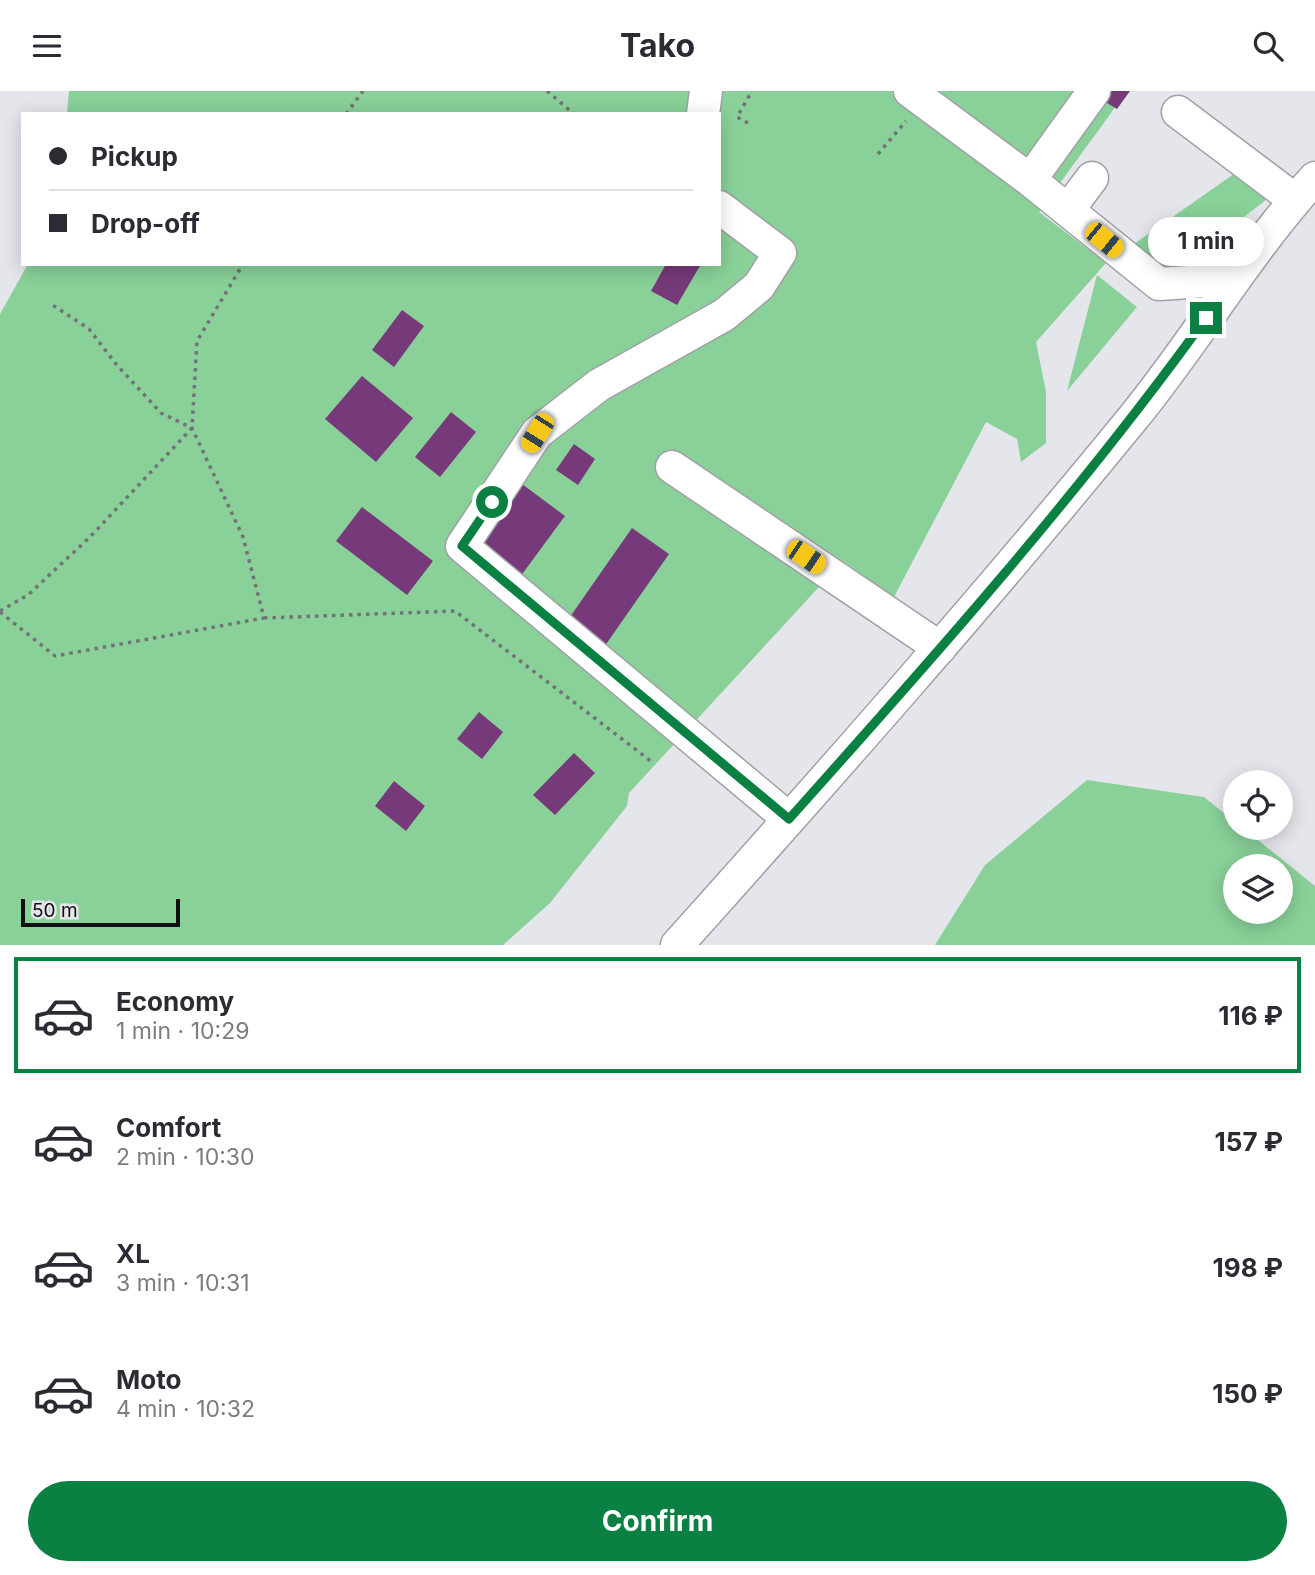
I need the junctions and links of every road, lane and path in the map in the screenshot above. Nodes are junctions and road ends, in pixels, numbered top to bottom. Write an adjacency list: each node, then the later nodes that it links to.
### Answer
1 (363, 91): 7 (path)
2 (547, 91): 8 (path)
3 (706, 91): 9 (street)
4 (752, 91): 11 (path)
5 (1094, 91): 14 (street)
6 (917, 96): 12 (path); 14 (street)
7 (347, 112)
8 (572, 112)
9 (703, 112)
10 (1178, 112): 15 (street)
11 (748, 123)
12 (878, 154)
13 (1092, 178): 17 (street)
14 (1030, 180): 17 (street)
15 (1305, 189): 19 (street)
16 (721, 209): 27 (street)
17 (1068, 211): 19 (street)
18 (242, 266): 21 (path)
19 (1235, 279): 25 (street)
20 (51, 303): 21 (path)
21 (192, 428): 23 (path); 24 (path)
22 (672, 467): 25 (street)
23 (0, 611): 24 (path)
24 (264, 618): 26 (path)
25 (940, 648): 27 (street)
26 (652, 762)
27 (789, 819): 28 (street)
28 (677, 945)

